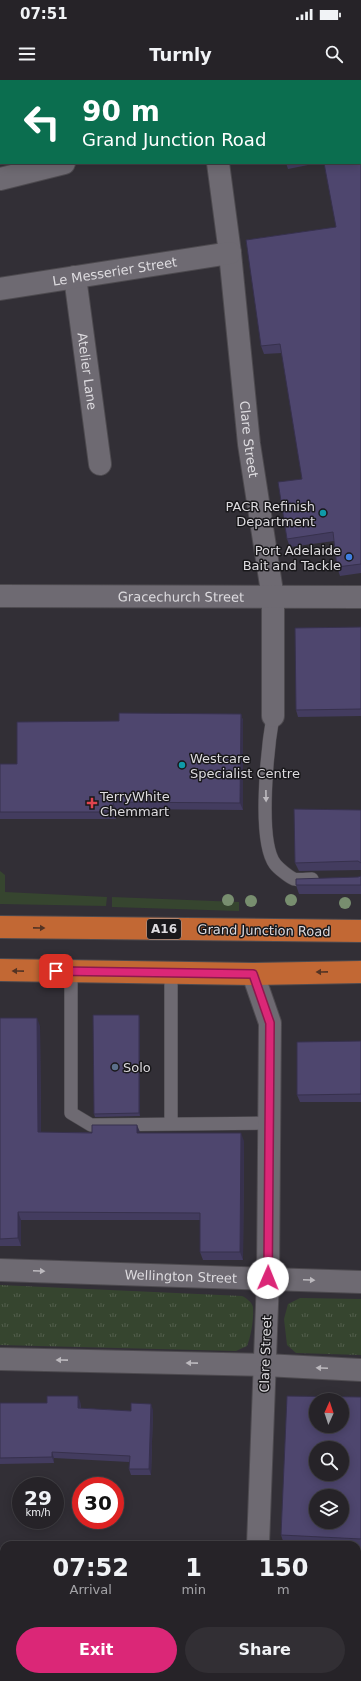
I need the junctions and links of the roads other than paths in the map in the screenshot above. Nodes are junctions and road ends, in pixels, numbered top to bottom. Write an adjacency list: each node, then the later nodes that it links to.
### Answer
1 (60, 164): 3 (street)
2 (218, 164): 4 (street, Clare Street)
3 (0, 179)
4 (230, 253): 5 (street, Le Messerier Street); 10 (street, Clare Street)
5 (75, 278): 6 (street, Le Messerier Street); 7 (street, Atelier Lane)
6 (0, 289)
7 (100, 464)
8 (0, 596): 10 (street, Gracechurch Street)
9 (361, 597): 10 (street, Gracechurch Street)
10 (273, 598): 11 (street, Clare Street)
11 (273, 716): 12 (lane, one-way to 12)
12 (324, 878)
13 (361, 926): 15 (highway)
14 (0, 927): 15 (highway, Grand Junction Road / A16, one-way to 15)
15 (328, 931): 16 (highway, Grand Junction Road / A16)
16 (361, 931)
17 (0, 970): 18 (highway, one-way to 17)
18 (71, 971): 20 (highway); 23 (lane)
19 (361, 972): 21 (highway, one-way to 21)
20 (171, 973): 21 (highway); 23 (lane)
21 (253, 974): 22 (street, Clare Street)
22 (269, 1122): 23 (lane); 25 (street, Clare Street)
23 (171, 1123)
24 (0, 1270): 25 (street, Wellington Street, one-way to 25)
25 (268, 1278): 26 (street, Wellington Street, one-way to 26); 28 (street, Clare Street)
26 (361, 1282)
27 (0, 1359): 28 (street, one-way to 27)
28 (265, 1365): 29 (street, one-way to 28); 30 (street, Clare Street)
29 (361, 1370)
30 (258, 1541)

